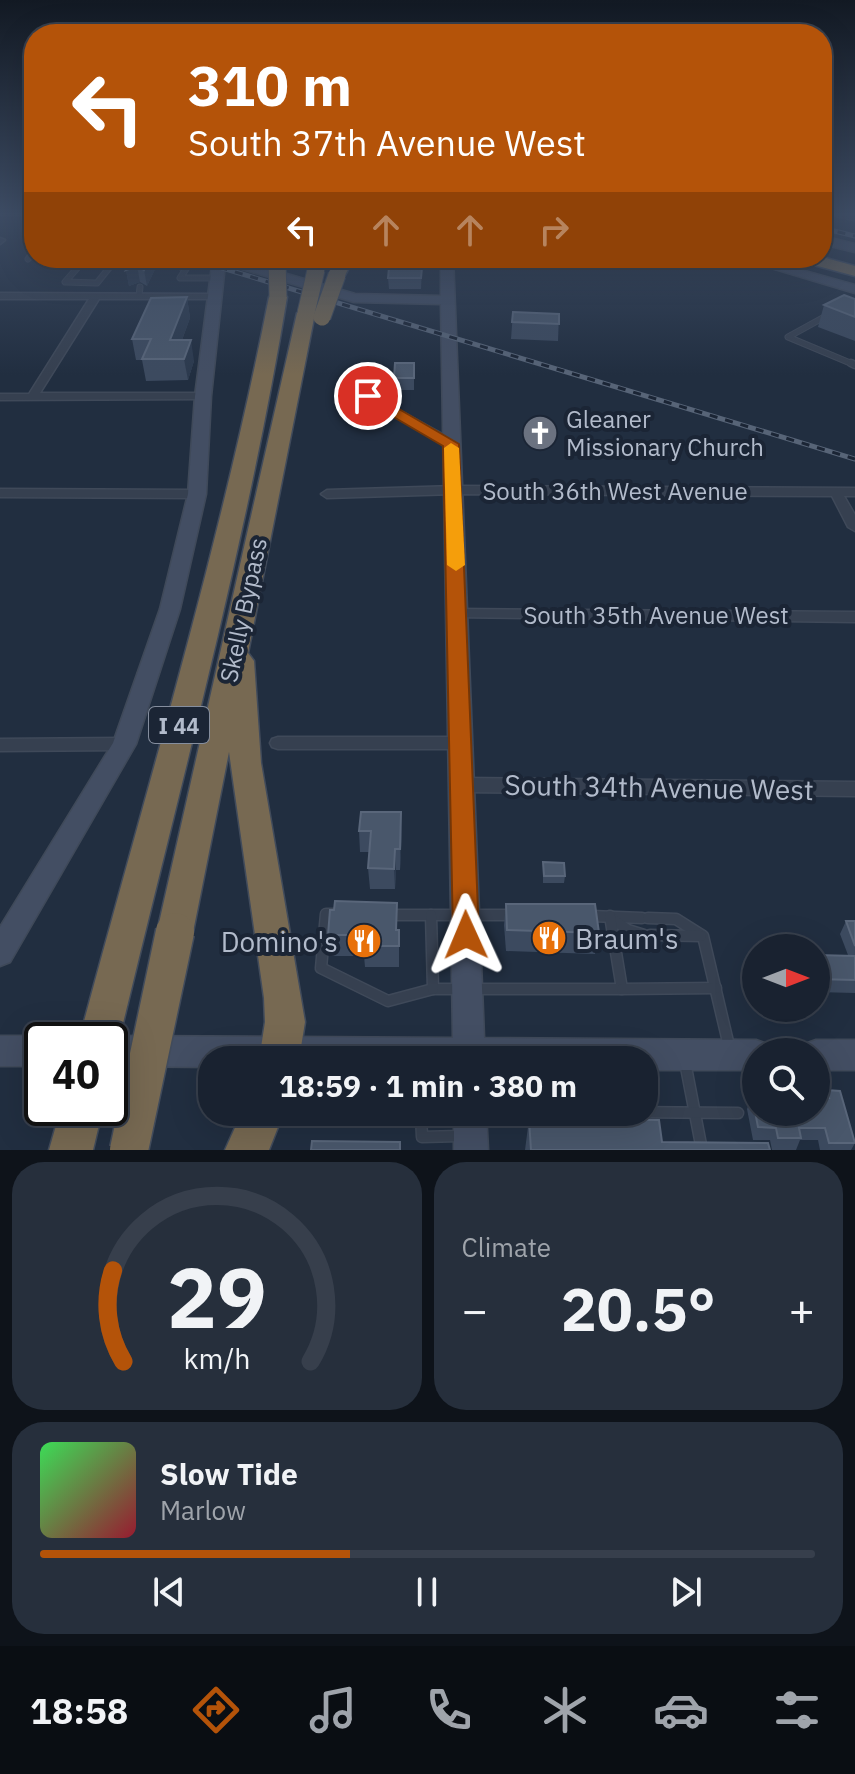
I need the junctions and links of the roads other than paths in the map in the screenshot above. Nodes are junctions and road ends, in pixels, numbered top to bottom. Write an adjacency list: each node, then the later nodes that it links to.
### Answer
1 (77, 268): 12 (lane)
2 (109, 268): 12 (lane)
3 (182, 268): 11 (lane)
4 (218, 268): 11 (street)
5 (253, 268): 17 (street)
6 (277, 268): 55 (highway, Skelly Bypass / I 44, bridge)
7 (317, 268): 19 (highway, bridge)
8 (341, 268): 19 (highway, bridge)
9 (447, 268): 17 (street)
10 (780, 268): 13 (street)
11 (218, 278): 16 (street)
12 (97, 283): 15 (lane)
13 (855, 289)
14 (0, 296): 15 (street)
15 (100, 296): 16 (street); 24 (street)
16 (215, 296): 21 (street)
17 (448, 300): 25 (street)
18 (838, 310): 20 (lane)
19 (314, 315): 35 (highway, Skelly Bypass / I 44)
20 (855, 365)
21 (203, 396): 24 (street); 30 (street)
22 (368, 396): 25 (street)
23 (0, 397): 24 (street)
24 (32, 397)
25 (451, 444): 26 (street)
26 (455, 490): 27 (street, South 36th West Avenue); 31 (street, South 36th West Avenue); 33 (street)
27 (836, 492): 28 (street, South 36th West Avenue); 32 (street)
28 (855, 492)
29 (0, 493): 30 (street)
30 (197, 494): 38 (street)
31 (327, 494)
32 (855, 527)
33 (456, 614): 34 (street, South 35th Avenue West); 37 (street)
34 (855, 617)
35 (238, 630): 56 (highway); 76 (highway, Skelly Bypass / I 44, bridge)
36 (278, 743): 37 (street)
37 (460, 743): 40 (street)
38 (124, 744): 39 (street); 50 (street)
39 (0, 745)
40 (462, 785): 41 (street, South 34th Avenue West); 45 (street)
41 (855, 789)
42 (356, 915): 52 (lane)
43 (386, 915): 44 (lane)
44 (431, 915): 45 (lane); 52 (lane)
45 (466, 915): 46 (lane); 53 (street)
46 (530, 916)
47 (578, 916): 48 (lane)
48 (610, 916): 49 (lane); 49 (lane); 54 (lane)
49 (703, 936): 51 (lane)
50 (4, 938)
51 (716, 988): 54 (lane); 58 (lane)
52 (433, 989): 53 (lane)
53 (467, 989): 54 (lane); 57 (street)
54 (622, 989)
55 (104, 1022)
56 (281, 1046)
57 (469, 1046)
58 (742, 1050)
59 (0, 1051): 60 (street)
60 (24, 1051)
61 (128, 1052): 62 (street)
62 (198, 1054)
63 (684, 1055): 64 (street); 67 (street); 69 (lane)
64 (742, 1055)
65 (830, 1055): 66 (street)
66 (855, 1055)
67 (658, 1056)
68 (658, 1112): 69 (lane)
69 (695, 1112): 70 (lane); 78 (lane)
70 (738, 1113)
71 (77, 1126): 75 (highway)
72 (257, 1126): 77 (highway)
73 (421, 1126): 74 (lane)
74 (470, 1132)
75 (71, 1150)
76 (129, 1150)
77 (247, 1150)
78 (702, 1150)

